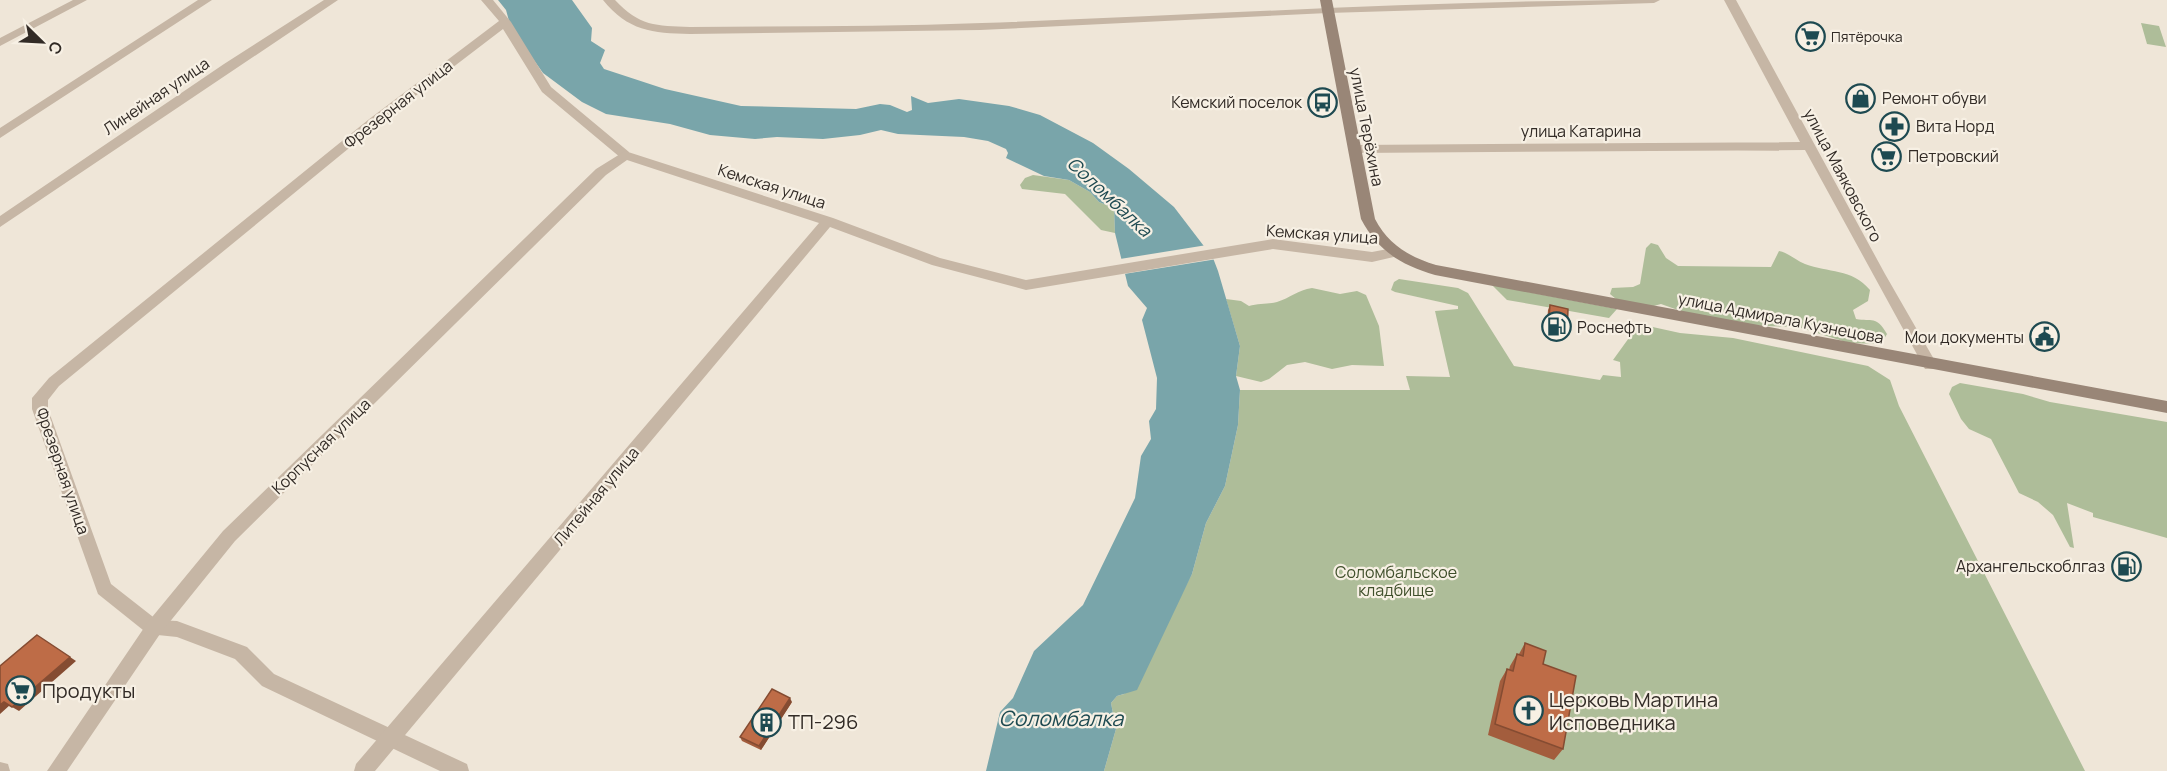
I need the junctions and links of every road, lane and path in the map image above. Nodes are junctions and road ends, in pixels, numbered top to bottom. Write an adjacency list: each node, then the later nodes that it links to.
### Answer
1 (81, 0): 10 (street)
2 (206, 0): 11 (street)
3 (332, 0): 16 (street, Линейная улица)
4 (487, 0): 9 (street, Кемская улица)
5 (609, 0): 8 (street)
6 (1654, 0): 8 (street)
7 (1730, 0): 12 (street, улица Маяковского)
8 (1327, 5): 13 (main road, улица Терёхина)
9 (505, 22): 14 (street, Кемская улица); 20 (street, Фрезерная улица)
10 (0, 42)
11 (0, 134)
12 (1808, 146): 13 (street, улица Катарина); 18 (street, улица Маяковского)
13 (1354, 149): 17 (main road, улица Терёхина)
14 (624, 155): 15 (street, Кемская улица); 20 (street, Корпусная улица)
15 (828, 221): 17 (street, Кемская улица); 21 (street, Литейная улица)
16 (0, 222)
17 (1393, 253): 18 (main road, улица Адмирала Кузнецова)
18 (1930, 365): 19 (main road, улица Адмирала Кузнецова)
19 (2167, 407)
20 (154, 628): 21 (street); 22 (street, Корпусная улица)
21 (390, 738): 23 (street, Литейная улица); 24 (street)
22 (56, 771)
23 (363, 771)
24 (460, 771)

